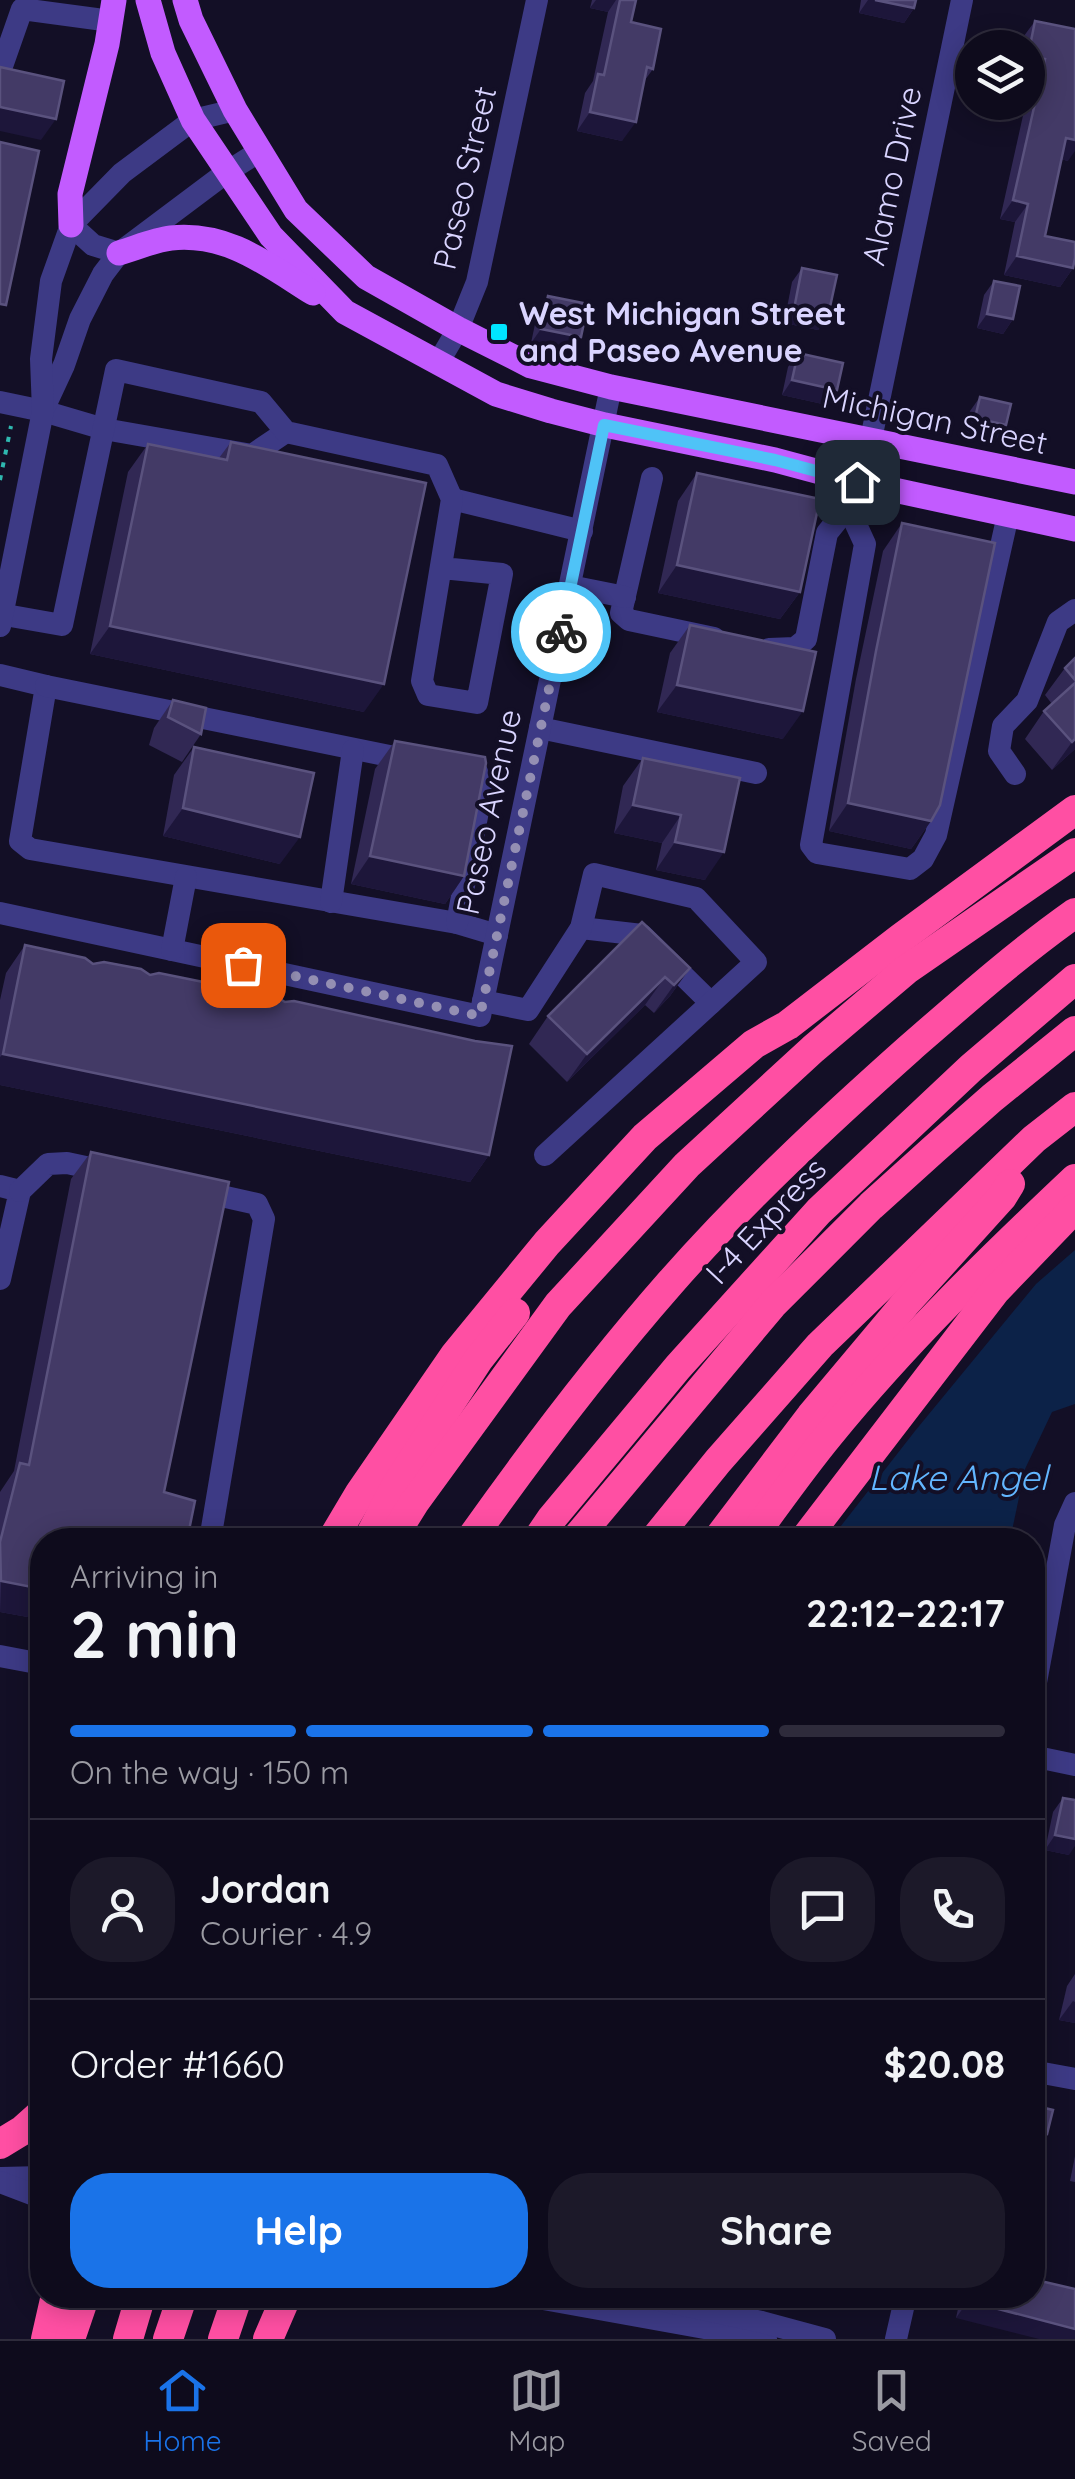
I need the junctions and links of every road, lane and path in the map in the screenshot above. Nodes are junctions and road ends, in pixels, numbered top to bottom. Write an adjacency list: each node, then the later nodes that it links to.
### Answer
1 (148, 0): 9 (main road)
2 (185, 0): 8 (main road, Michigan Street)
3 (538, 0): 15 (street, Paseo Street)
4 (962, 0): 24 (street, Alamo Drive)
5 (58, 7): 6 (street); 7 (street)
6 (113, 11): 12 (main road)
7 (0, 66)
8 (235, 110): 9 (street); 10 (main road, Michigan Street)
9 (194, 120): 11 (main road); 12 (street)
10 (260, 151): 11 (street); 15 (main road, Michigan Street)
11 (227, 172): 13 (street); 14 (main road)
12 (71, 225): 13 (street); 19 (street)
13 (119, 254): 14 (main road); 19 (street)
14 (345, 312): 16 (main road)
15 (458, 328): 16 (street, Paseo Street); 17 (main road, Michigan Street)
16 (438, 363): 20 (main road)
17 (611, 387): 20 (street, Paseo Avenue); 24 (main road, Michigan Street)
18 (0, 402): 19 (street)
19 (43, 411): 22 (street); 38 (street)
20 (604, 425): 27 (main road); 33 (street, Paseo Avenue)
21 (11, 428): 26 (path)
22 (104, 429): 23 (street); 23 (street); 38 (street)
23 (286, 432): 29 (street)
24 (871, 439): 27 (street, Alamo Drive); 28 (main road, Michigan Street)
25 (652, 478): 36 (street)
26 (0, 480)
27 (857, 482): 30 (street, Alamo Drive); 31 (main road)
28 (1075, 482)
29 (452, 499): 33 (street); 34 (street)
30 (848, 507): 31 (street); 36 (street, Alamo Drive)
31 (1008, 515): 32 (main road)
32 (1075, 529)
33 (582, 531): 35 (street, Paseo Avenue)
34 (442, 568): 34 (street)
35 (570, 586): 36 (street); 41 (street, Paseo Avenue)
36 (625, 597)
37 (1075, 610): 44 (street)
38 (1, 618)
39 (0, 675): 40 (street)
40 (46, 686): 42 (street); 47 (street)
41 (540, 728): 43 (street); 53 (street, Paseo Avenue)
42 (353, 750): 48 (street); 51 (street)
43 (756, 773)
44 (1015, 774)
45 (1075, 810): 62 (highway)
46 (1075, 854): 78 (highway)
47 (186, 877): 48 (street); 54 (street)
48 (331, 902): 51 (street)
49 (0, 913): 54 (street)
50 (1075, 913): 79 (highway)
51 (457, 923): 53 (street)
52 (581, 928): 59 (street); 59 (street); 60 (street)
53 (497, 935): 60 (street, Paseo Avenue)
54 (172, 950): 55 (street)
55 (276, 972): 57 (street); 58 (street)
56 (1075, 979): 80 (highway, I-4 Express)
57 (339, 986): 60 (street); 61 (street)
58 (271, 1001)
59 (711, 1003): 67 (street)
60 (476, 1010): 64 (street, Paseo Avenue)
61 (334, 1012)
62 (788, 1025): 76 (highway); 77 (highway)
63 (1075, 1031): 81 (highway, I-4 Express)
64 (461, 1040)
65 (1075, 1106): 66 (highway)
66 (1034, 1139): 82 (highway); 83 (highway)
67 (544, 1155)
68 (124, 1175): 71 (street)
69 (1075, 1179): 84 (highway)
70 (181, 1187): 75 (street)
71 (10, 1189): 73 (street)
72 (1075, 1208): 85 (highway)
73 (0, 1279)
74 (1075, 1503): 86 (street)
75 (212, 1528)
76 (339, 1528)
77 (374, 1528)
78 (398, 1528)
79 (478, 1528)
80 (545, 1528)
81 (585, 1528)
82 (664, 1528)
83 (725, 1528)
84 (759, 1528)
85 (813, 1528)
86 (1045, 1633)
87 (0, 1656): 88 (street)
88 (30, 1662)
89 (1045, 1759): 90 (street)
90 (1075, 1765)
91 (1045, 2073): 92 (street)
92 (1075, 2079)
93 (30, 2124): 94 (highway)
94 (0, 2144)
95 (30, 2178): 96 (street)
96 (0, 2180): 97 (street)
97 (30, 2193)
98 (53, 2308): 107 (highway)
99 (81, 2308): 108 (highway)
100 (137, 2308): 109 (highway)
101 (179, 2308): 110 (highway)
102 (234, 2308): 111 (highway)
103 (281, 2308): 112 (highway)
104 (593, 2308): 113 (street)
105 (697, 2308): 114 (street)
106 (903, 2308): 115 (street)
107 (46, 2339)
108 (70, 2339)
109 (128, 2339)
110 (168, 2339)
111 (223, 2339)
112 (268, 2339)
113 (766, 2339)
114 (824, 2339)
115 (896, 2339)

